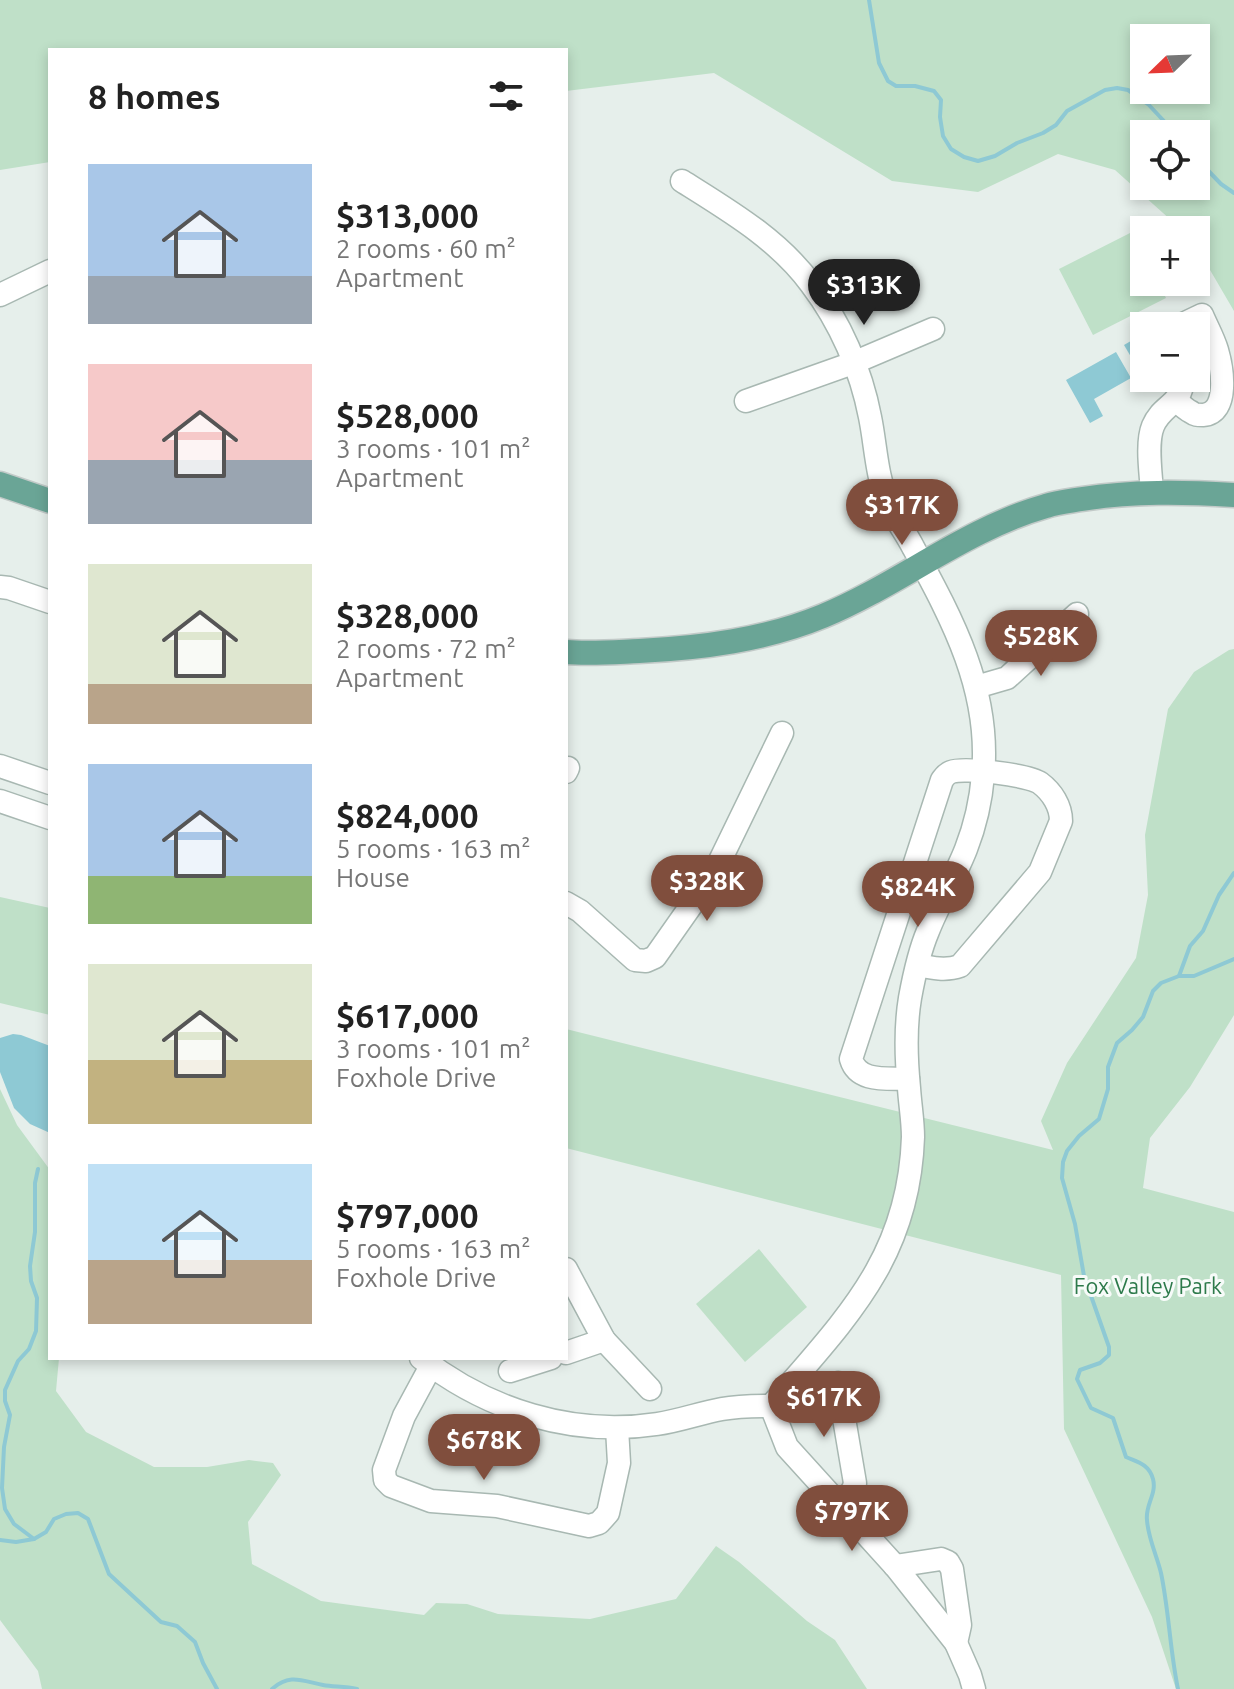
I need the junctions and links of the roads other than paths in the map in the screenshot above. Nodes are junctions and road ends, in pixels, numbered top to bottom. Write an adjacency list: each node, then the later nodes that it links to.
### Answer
1 (682, 181): 6 (street)
2 (48, 272): 3 (street)
3 (0, 295)
4 (933, 329): 6 (street)
5 (1210, 332): 8 (street)
6 (853, 363): 9 (street); 14 (street)
7 (1181, 392): 8 (street)
8 (1176, 400): 11 (street)
9 (746, 401)
10 (0, 484): 13 (main road)
11 (1152, 492): 12 (main road); 14 (main road)
12 (1234, 495)
13 (48, 500)
14 (922, 563): 18 (main road); 19 (street)
15 (0, 587): 16 (street)
16 (48, 601)
17 (1077, 614): 19 (street)
18 (568, 652)
19 (976, 687): 22 (street)
20 (782, 733): 26 (street)
21 (0, 766): 23 (street)
22 (983, 771): 27 (street); 27 (street); 28 (street)
23 (48, 782)
24 (0, 801): 25 (street)
25 (48, 817)
26 (568, 904)
27 (918, 965): 28 (street)
28 (908, 1079): 37 (street)
29 (568, 1273): 30 (street)
30 (604, 1340): 31 (street); 36 (street)
31 (568, 1352)
32 (545, 1360): 34 (street)
33 (426, 1362): 38 (street); 38 (street)
34 (510, 1371)
35 (838, 1383): 39 (street)
36 (650, 1389)
37 (771, 1406): 38 (street); 39 (street)
38 (617, 1428)
39 (840, 1504): 40 (street)
40 (895, 1566): 41 (street); 41 (street)
41 (956, 1643): 42 (street)
42 (974, 1689)

